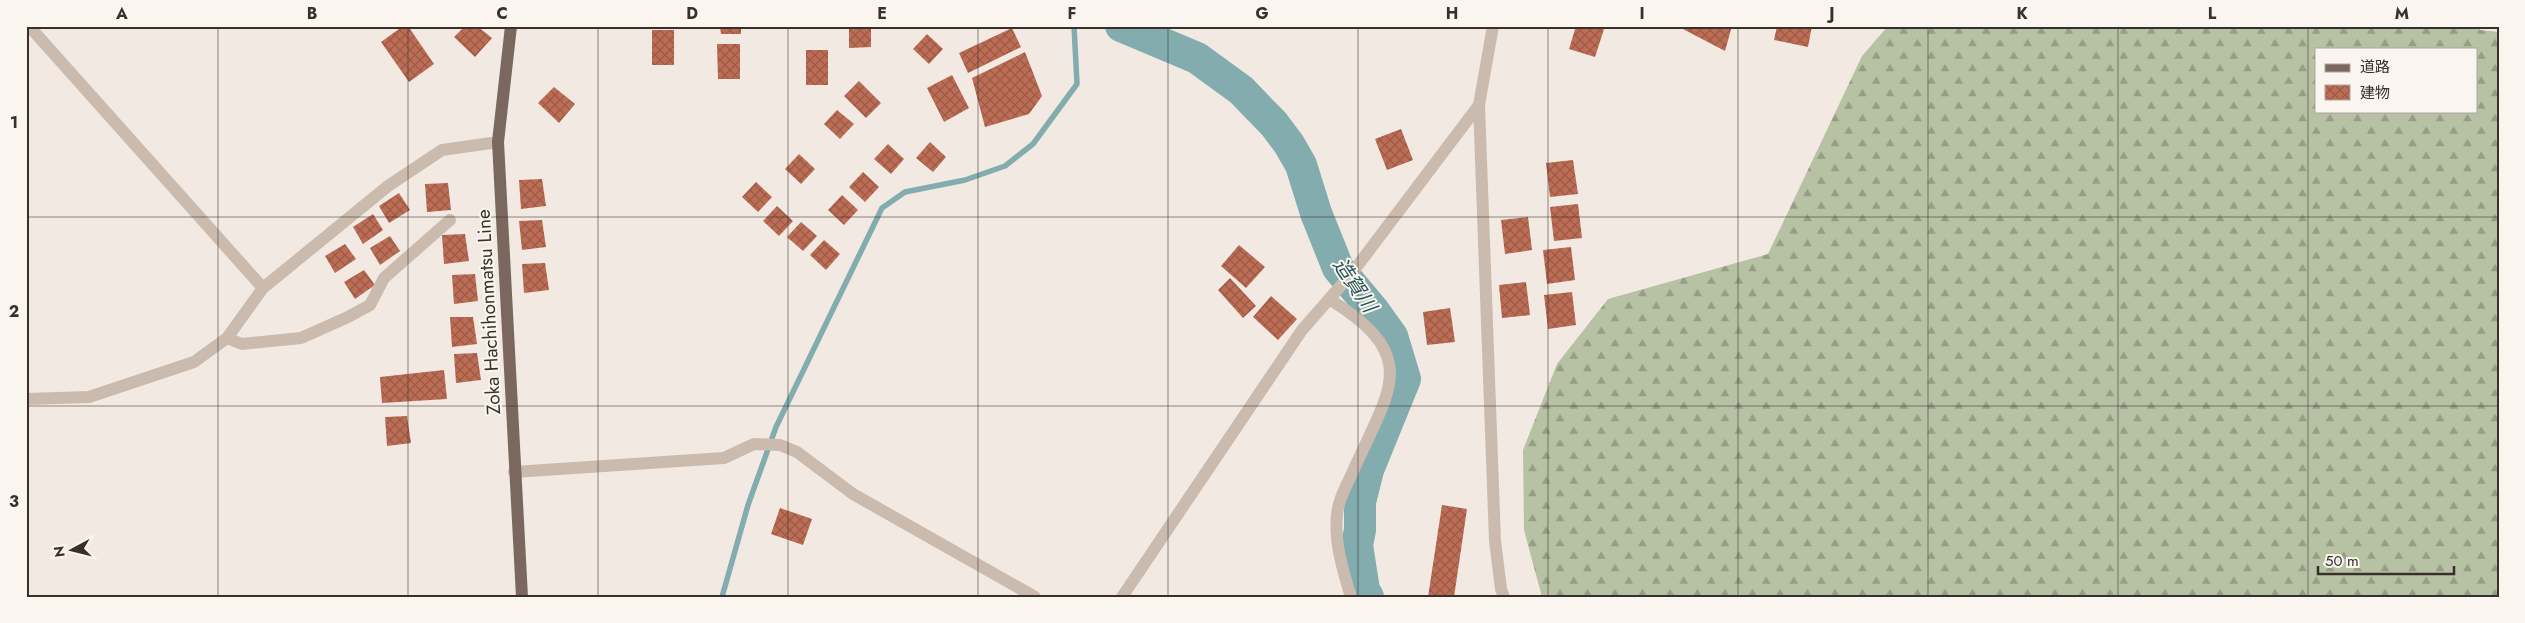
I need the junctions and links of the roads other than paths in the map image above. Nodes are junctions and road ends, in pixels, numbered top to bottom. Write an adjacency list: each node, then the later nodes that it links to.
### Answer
1 (29, 26): 7 (street)
2 (511, 26): 5 (main road, Zoka Hachihonmatsu Line)
3 (1493, 26): 4 (street)
4 (1479, 105): 8 (street); 16 (street)
5 (498, 142): 7 (street); 11 (main road, Zoka Hachihonmatsu Line)
6 (450, 220): 9 (street)
7 (263, 288): 9 (street)
8 (1329, 299): 14 (street); 15 (street)
9 (227, 338): 10 (street)
10 (26, 399)
11 (514, 472): 12 (main road, Zoka Hachihonmatsu Line); 13 (street)
12 (522, 597)
13 (1035, 597)
14 (1122, 597)
15 (1351, 597)
16 (1504, 597)

